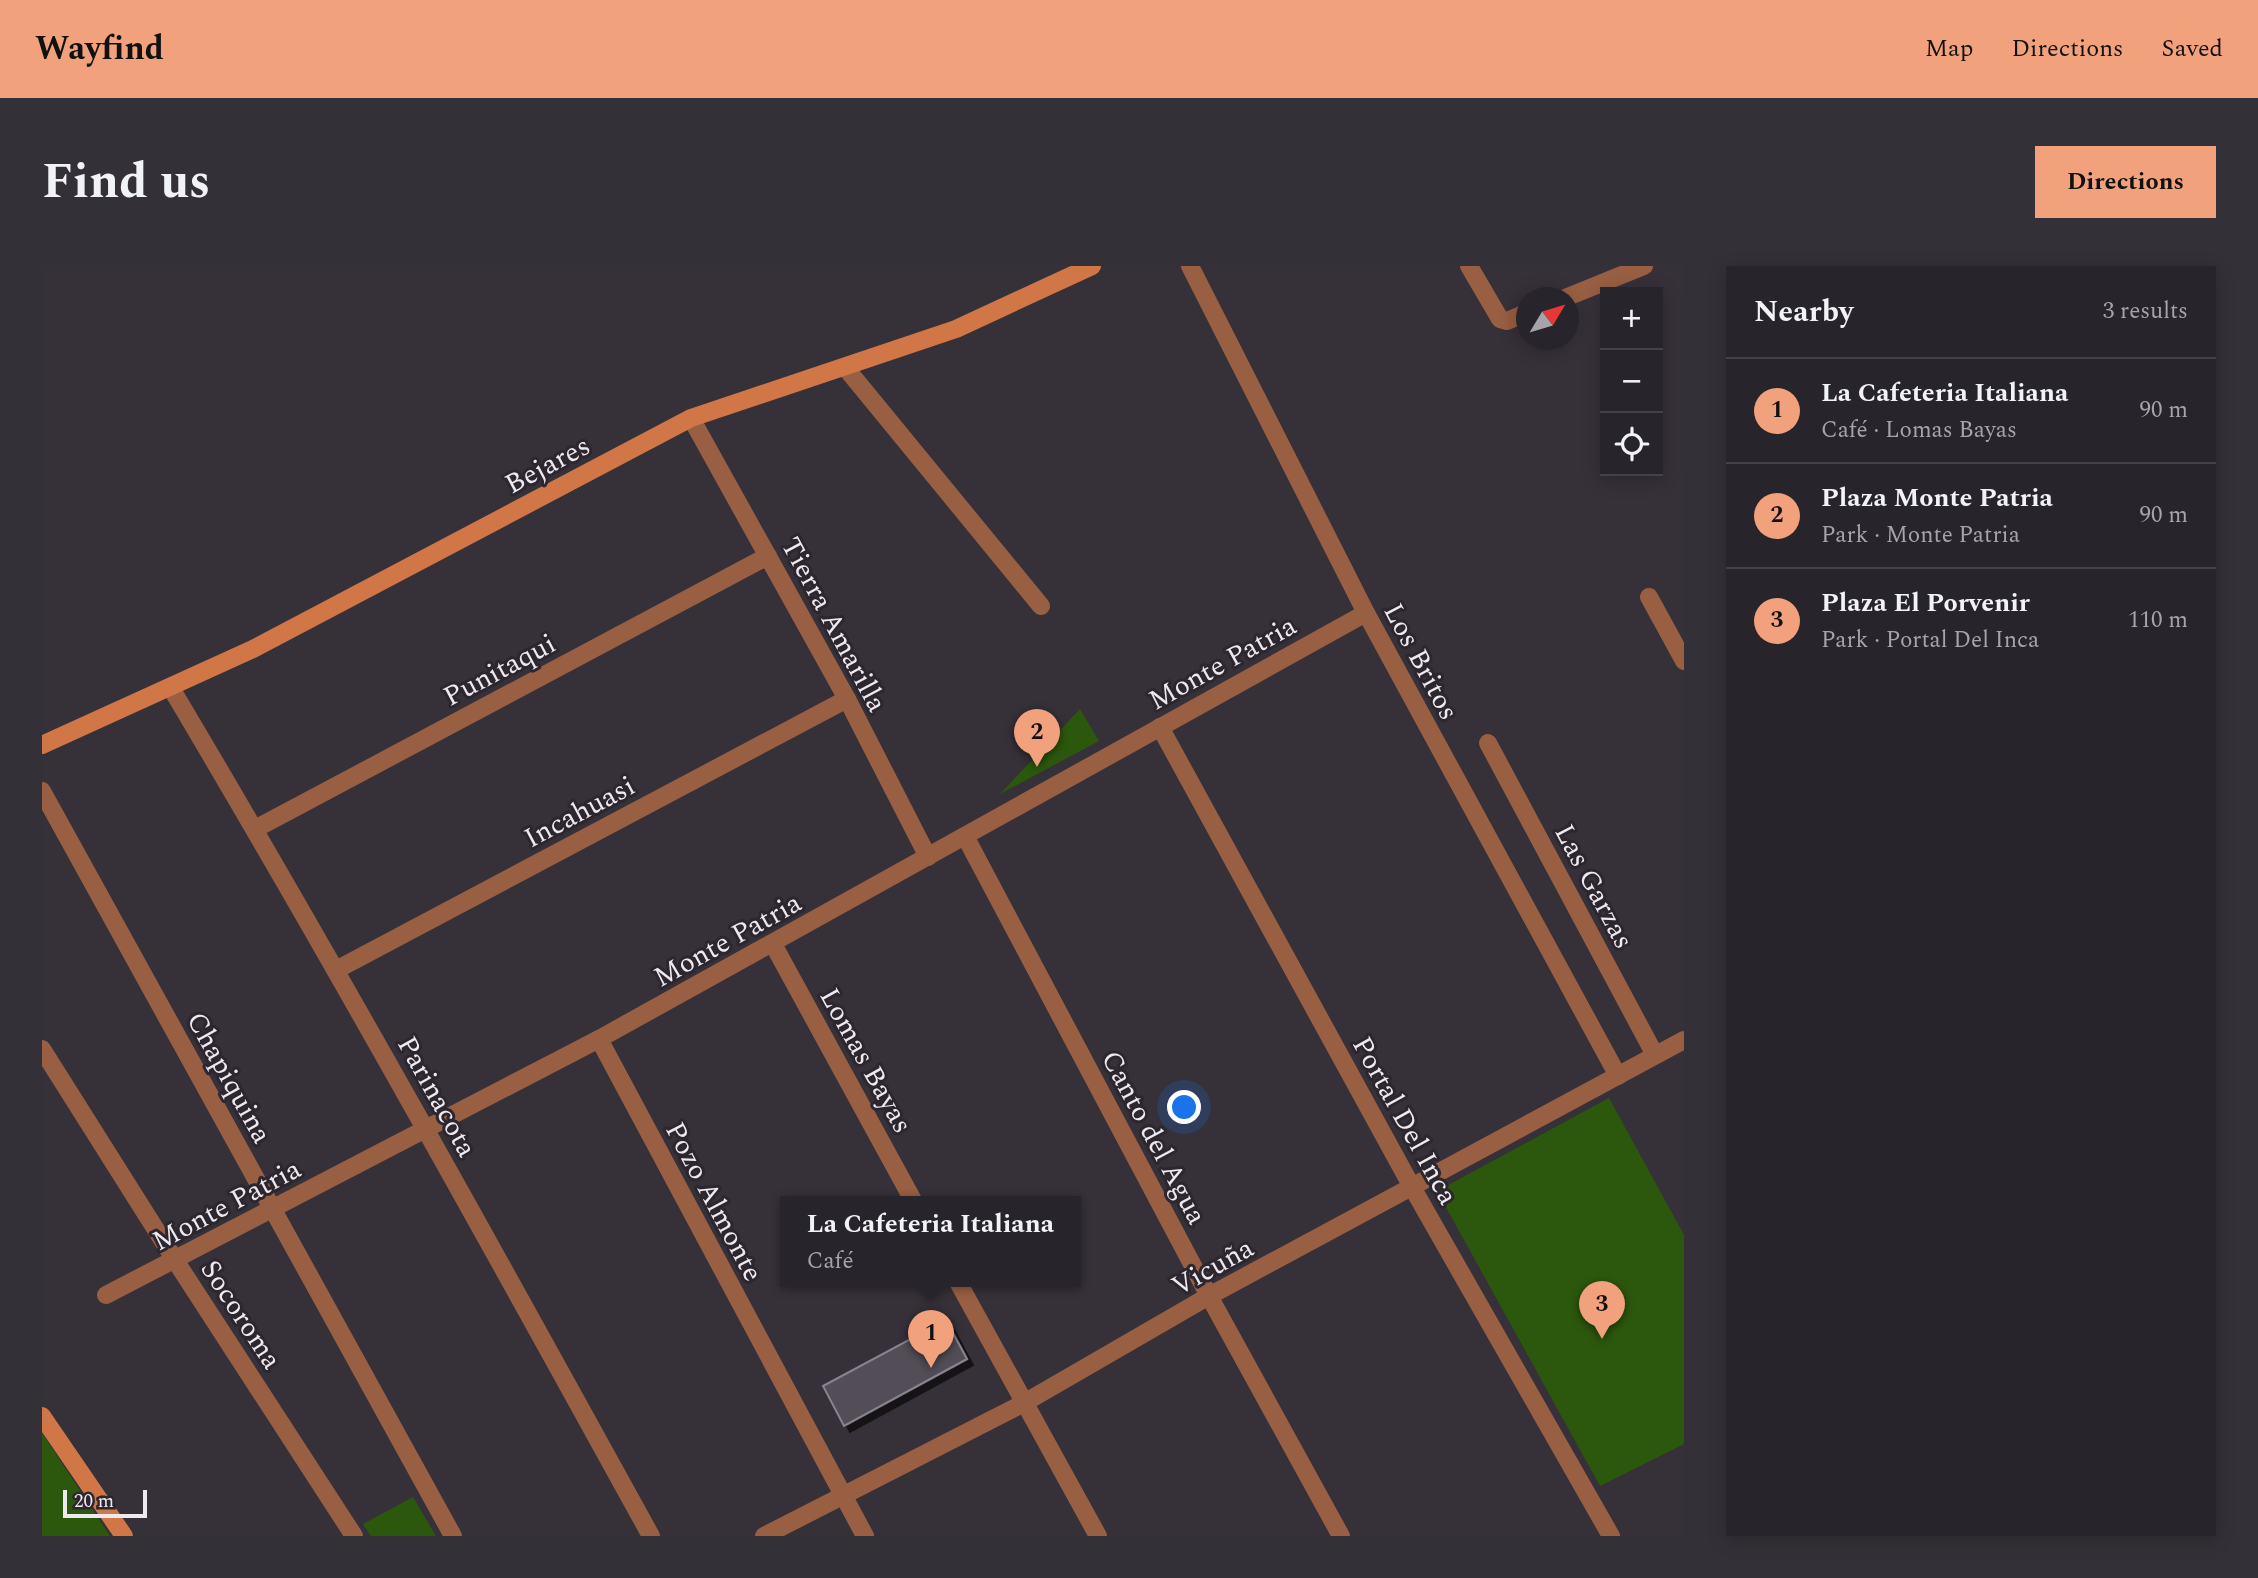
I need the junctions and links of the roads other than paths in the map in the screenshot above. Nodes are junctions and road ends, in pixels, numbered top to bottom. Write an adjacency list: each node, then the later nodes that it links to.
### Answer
1 (1092, 266): 7 (street, Bejares)
2 (1190, 266): 12 (street, Los Britos)
3 (1469, 266): 6 (street)
4 (1644, 266): 5 (street)
5 (1579, 292)
6 (1516, 317)
7 (845, 366): 8 (street, Bejares); 11 (street)
8 (691, 418): 9 (street, Tierra Amarilla); 14 (street, Bejares)
9 (768, 556): 15 (street, Tierra Amarilla); 20 (street, Punitaqui)
10 (1649, 597): 13 (street)
11 (1041, 606)
12 (1366, 613): 16 (street, Monte Patria); 29 (street, Los Britos)
13 (1684, 661)
14 (171, 688): 18 (street, Bejares); 20 (street, Parinacota)
15 (847, 699): 22 (street, Tierra Amarilla); 24 (street, Incahuasi)
16 (1160, 727): 21 (street, Monte Patria); 31 (street, Portal Del Inca)
17 (1488, 743): 28 (street, Las Garzas)
18 (42, 745)
19 (42, 791): 33 (street, Chapiquina)
20 (255, 829): 24 (street, Parinacota)
21 (965, 836): 22 (street, Monte Patria); 37 (street, Canto del Agua)
22 (928, 857): 23 (street, Monte Patria)
23 (773, 944): 25 (street, Monte Patria); 32 (street, Lomas Bayas)
24 (336, 970): 30 (street, Parinacota)
25 (599, 1039): 30 (street, Monte Patria); 40 (street, Pozo Almonte)
26 (1684, 1040): 28 (street, Vicuña)
27 (42, 1049): 34 (street, Socoroma)
28 (1655, 1055): 29 (street, Vicuña)
29 (1618, 1076): 31 (street, Vicuña)
30 (426, 1128): 33 (street, Monte Patria); 44 (street, Parinacota)
31 (1412, 1187): 37 (street, Vicuña); 49 (street, Portal Del Inca)
32 (911, 1196)
33 (273, 1209): 34 (street, Monte Patria); 43 (street, Chapiquina)
34 (176, 1260): 36 (street, Monte Patria); 42 (street, Socoroma)
35 (961, 1287): 38 (street)
36 (106, 1295)
37 (1209, 1296): 38 (street, Vicuña); 48 (street, Canto del Agua)
38 (1024, 1403): 40 (street, Vicuña); 47 (street)
39 (42, 1416): 41 (street)
40 (842, 1495): 45 (street, Vicuña); 46 (street, Pozo Almonte)
41 (124, 1536)
42 (354, 1536)
43 (453, 1536)
44 (651, 1536)
45 (764, 1536)
46 (865, 1536)
47 (1098, 1536)
48 (1341, 1536)
49 (1611, 1536)

